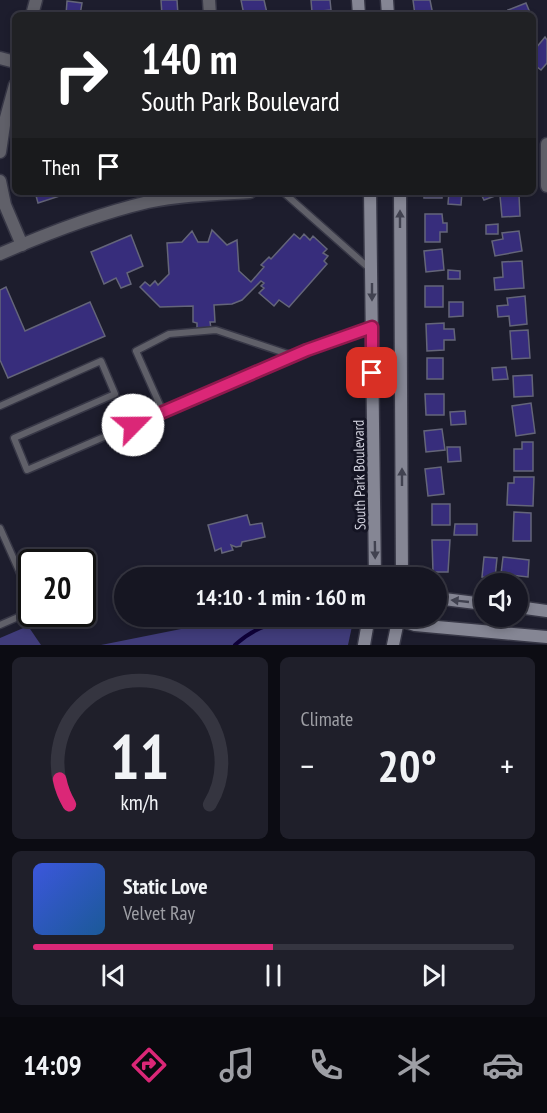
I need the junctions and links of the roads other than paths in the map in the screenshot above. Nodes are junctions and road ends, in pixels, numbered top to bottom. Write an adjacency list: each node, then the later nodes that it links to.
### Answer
1 (12, 96): 3 (street)
2 (547, 144): 5 (street)
3 (0, 152)
4 (0, 181): 10 (street)
5 (547, 186)
6 (207, 195): 10 (street)
7 (286, 195): 12 (lane)
8 (370, 195): 12 (street, South Park Boulevard)
9 (400, 195): 19 (street, one-way to 9)
10 (22, 245): 11 (street)
11 (0, 254)
12 (372, 271): 13 (street, South Park Boulevard, one-way to 13)
13 (372, 327): 14 (lane); 18 (street, South Park Boulevard, one-way to 18)
14 (294, 356): 16 (lane); 16 (lane)
15 (0, 406): 16 (lane)
16 (163, 412)
17 (0, 528): 20 (lane)
18 (375, 567)
19 (402, 567)
20 (18, 568)
21 (447, 599): 22 (street, one-way to 21)
22 (474, 603)
23 (528, 608): 24 (street)
24 (547, 611)
25 (18, 617): 26 (lane)
26 (0, 625)
27 (367, 627): 31 (street)
28 (394, 627): 32 (street)
29 (437, 627): 30 (street)
30 (547, 637)
31 (364, 645)
32 (393, 645)

